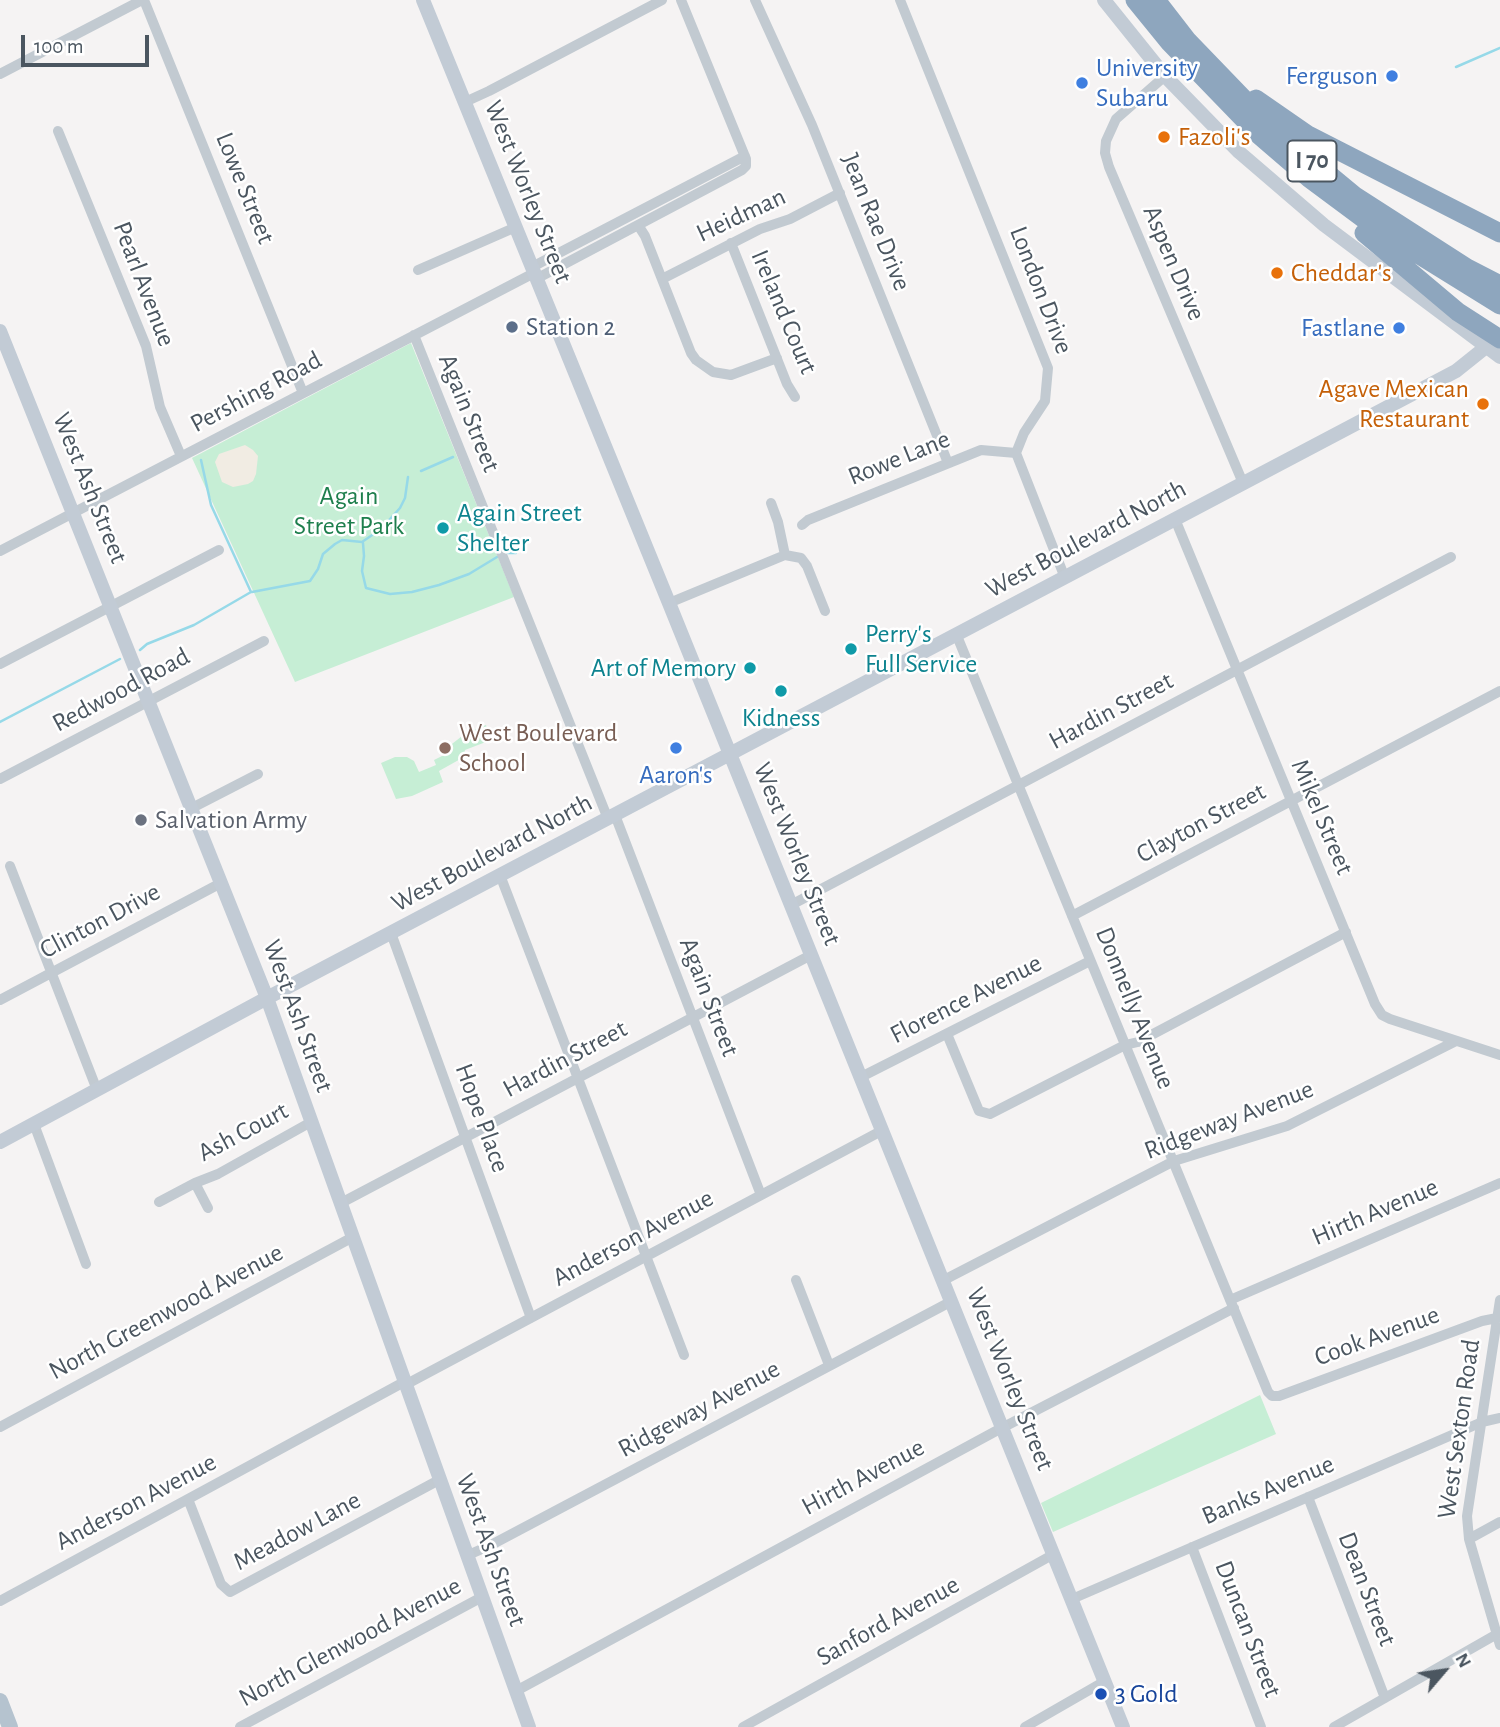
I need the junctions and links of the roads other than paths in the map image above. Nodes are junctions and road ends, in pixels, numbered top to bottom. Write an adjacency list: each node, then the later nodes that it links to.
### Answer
1 (143, 0): 10 (street); 32 (street, Lowe Street)
2 (423, 0): 13 (street, West Worley Street)
3 (662, 0): 13 (street)
4 (681, 0): 15 (street)
5 (755, 0): 17 (street, Jean Rae Drive)
6 (901, 0): 34 (street, London Drive)
7 (1104, 0): 11 (street)
8 (1135, 0): 16 (highway, I 70)
9 (1156, 0): 12 (highway, I 70)
10 (0, 74)
11 (1165, 76): 29 (street); 37 (street, Aspen Drive)
12 (1222, 76): 20 (highway); 25 (highway, I 70)
13 (465, 102): 19 (street, West Worley Street)
14 (58, 131): 35 (street, Pearl Avenue)
15 (746, 161): 18 (street, Pershing Road); 23 (street)
16 (1309, 178): 26 (highway, I 70); 29 (highway)
17 (840, 193): 21 (street, Heidman); 36 (street, Jean Rae Drive)
18 (638, 225): 23 (street, Pershing Road); 24 (street)
19 (516, 227): 22 (street); 23 (street, West Worley Street)
20 (1500, 233)
21 (731, 243): 24 (street, Heidman); 31 (street, Ireland Court)
22 (418, 270)
23 (534, 273): 28 (street, Pershing Road); 47 (street, West Worley Street)
24 (662, 279): 31 (street)
25 (1500, 285)
26 (1500, 304)
27 (0, 331): 39 (street, West Ash Street)
28 (414, 335): 32 (street, Pershing Road); 62 (street, Again Street)
29 (1493, 343): 30 (street); 37 (street, West Boulevard North)
30 (1500, 357)
31 (777, 358): 33 (street, Ireland Court)
32 (303, 393): 35 (street, Pershing Road)
33 (796, 397)
34 (1016, 453): 36 (street, Rowe Lane); 46 (street)
35 (181, 456): 39 (street, Pershing Road)
36 (948, 463): 41 (street, Rowe Lane)
37 (1243, 483): 40 (street, West Boulevard North)
38 (771, 503): 44 (street)
39 (72, 512): 43 (street, Pershing Road); 48 (street, West Ash Street)
40 (1175, 519): 46 (street, West Boulevard North); 53 (street, Mikel Street)
41 (802, 525)
42 (219, 550): 48 (street)
43 (0, 551)
44 (785, 555): 47 (street); 49 (street)
45 (1451, 557): 53 (street, Hardin Street)
46 (1065, 578): 50 (street, West Boulevard North)
47 (669, 603): 56 (street, West Worley Street)
48 (111, 605): 52 (street); 55 (street, West Ash Street)
49 (825, 611)
50 (957, 636): 56 (street, West Boulevard North); 59 (street, Donnelly Avenue)
51 (264, 641): 55 (street, Redwood Road)
52 (0, 664)
53 (1237, 670): 59 (street, Hardin Street); 60 (street, Mikel Street)
54 (1500, 691): 60 (street, Clayton Street)
55 (148, 702): 58 (street, Redwood Road); 61 (street, West Ash Street)
56 (730, 755): 62 (street, West Boulevard North); 66 (street, West Worley Street)
57 (258, 774): 61 (street)
58 (0, 779)
59 (1019, 785): 66 (street, Hardin Street); 67 (street, Donnelly Avenue)
60 (1291, 802): 67 (street, Clayton Street); 68 (street, Mikel Street)
61 (190, 809): 65 (street, West Ash Street)
62 (612, 817): 64 (street, West Boulevard North); 75 (street, Again Street)
63 (10, 866): 72 (street)
64 (500, 875): 69 (street, West Boulevard North); 81 (street)
65 (221, 883): 72 (street, Clinton Drive); 73 (street, West Ash Street)
66 (791, 905): 70 (street, West Worley Street)
67 (1072, 916): 71 (street, Donnelly Avenue)
68 (1346, 932): 77 (street, Mikel Street); 78 (street)
69 (391, 933): 73 (street, West Boulevard North); 86 (street, Hope Place)
70 (811, 955): 75 (street, Hardin Street); 80 (street, West Worley Street)
71 (1090, 961): 76 (street, Florence Avenue); 78 (street, Donnelly Avenue)
72 (51, 972): 74 (street, Clinton Drive); 82 (street)
73 (267, 999): 82 (street, West Boulevard North); 83 (street, West Ash Street)
74 (0, 1000)
75 (692, 1017): 81 (street, Hardin Street); 91 (street, Again Street)
76 (947, 1034): 78 (street); 80 (street, Florence Avenue)
77 (1456, 1041): 79 (street, Mikel Street); 88 (street, Ridgeway Avenue)
78 (1125, 1045): 88 (street, Donnelly Avenue)
79 (1500, 1055)
80 (862, 1077): 85 (street, West Worley Street)
81 (578, 1078): 86 (street, Hardin Street); 96 (street)
82 (97, 1090): 84 (street, West Boulevard North)
83 (311, 1122): 89 (street, Ash Court); 93 (street, West Ash Street)
84 (34, 1124): 87 (street, West Boulevard North); 97 (street)
85 (883, 1130): 91 (street, Anderson Avenue); 99 (street, West Worley Street)
86 (464, 1138): 93 (street, Hardin Street); 103 (street, Hope Place)
87 (0, 1142)
88 (1174, 1161): 99 (street, Ridgeway Avenue); 102 (street, Donnelly Avenue)
89 (195, 1182): 92 (street, Ash Court); 94 (street, Ash Court)
90 (1500, 1183): 102 (street, Hirth Avenue)
91 (761, 1195): 96 (street, Anderson Avenue)
92 (159, 1202)
93 (341, 1203): 95 (street, West Ash Street)
94 (208, 1208)
95 (353, 1237): 107 (street, West Ash Street); 111 (street, North Greenwood Avenue)
96 (647, 1256): 103 (street, Anderson Avenue); 105 (street)
97 (86, 1264)
98 (796, 1280): 106 (street)
99 (944, 1280): 101 (street, West Worley Street)
100 (1500, 1300): 104 (street, West Sexton Road)
101 (952, 1301): 106 (street, Ridgeway Avenue); 112 (street, West Worley Street)
102 (1232, 1304): 108 (street, Donnelly Avenue); 112 (street, Hirth Avenue)
103 (531, 1318): 107 (street, Anderson Avenue)
104 (1497, 1318): 108 (street, Cook Avenue); 110 (street, West Sexton Road)
105 (684, 1355)
106 (829, 1365): 120 (street, Ridgeway Avenue)
107 (405, 1383): 113 (street, West Ash Street); 115 (street, Anderson Avenue)
108 (1272, 1396)
109 (1500, 1418): 110 (street, Banks Avenue)
110 (1482, 1422): 114 (street, Banks Avenue); 117 (street, West Sexton Road)
111 (0, 1427)
112 (1003, 1427): 119 (street, West Worley Street); 126 (street, Hirth Avenue)
113 (439, 1480): 115 (street, Meadow Lane); 120 (street, West Ash Street)
114 (1308, 1497): 118 (street, Banks Avenue); 127 (street, Dean Street)
115 (188, 1499): 123 (street, Anderson Avenue)
116 (1500, 1522): 117 (street)
117 (1469, 1539): 124 (street, West Sexton Road)
118 (1192, 1547): 122 (street, Banks Avenue); 135 (street, Duncan Street)
119 (1054, 1554): 122 (street, West Worley Street); 132 (street, Sanford Avenue)
120 (466, 1556): 121 (street, West Ash Street)
121 (482, 1597): 126 (street, West Ash Street); 130 (street, North Glenwood Avenue)
122 (1072, 1599): 125 (street, West Worley Street)
123 (0, 1601)
124 (1498, 1640): 127 (street)
125 (1105, 1681): 133 (street); 134 (street, West Worley Street)
126 (516, 1691): 131 (street, West Ash Street)
127 (1385, 1698): 136 (street)
128 (0, 1701): 129 (main road)
129 (10, 1727)
130 (240, 1727)
131 (529, 1727)
132 (743, 1727)
133 (1025, 1727)
134 (1124, 1727)
135 (1261, 1727)
136 (1334, 1727)

